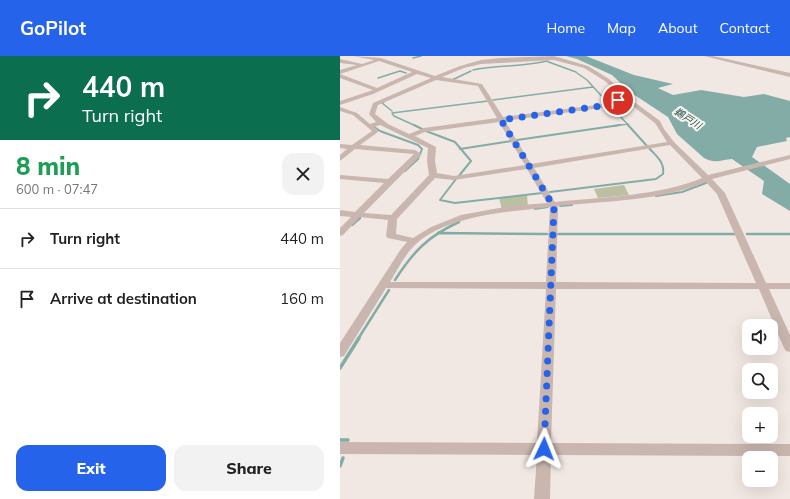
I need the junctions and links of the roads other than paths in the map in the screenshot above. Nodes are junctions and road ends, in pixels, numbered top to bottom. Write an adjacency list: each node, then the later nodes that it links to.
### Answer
1 (344, 56): 7 (street)
2 (355, 56): 5 (street)
3 (532, 56): 6 (street)
4 (706, 56): 11 (street)
5 (383, 58): 8 (street); 10 (street)
6 (539, 58): 13 (street); 15 (street)
7 (340, 60): 8 (street)
8 (362, 65): 9 (street)
9 (340, 71)
10 (416, 72): 13 (street); 14 (street)
11 (790, 75)
12 (340, 76): 14 (street)
13 (435, 78): 18 (street); 19 (street)
14 (378, 90): 16 (street)
15 (627, 99): 18 (street); 22 (street)
16 (340, 103)
17 (340, 109): 20 (street)
18 (501, 120): 21 (street); 27 (street)
19 (380, 123): 20 (street); 21 (street)
20 (369, 126): 24 (street)
21 (409, 136): 28 (street)
22 (672, 143): 27 (street); 30 (street)
23 (340, 146): 24 (street)
24 (353, 147): 26 (street); 31 (street)
25 (790, 157): 30 (street)
26 (340, 159)
27 (529, 166): 28 (street); 32 (street)
28 (433, 175): 35 (street)
29 (340, 177): 31 (street)
30 (707, 178): 32 (street); 40 (street)
31 (389, 181): 34 (street)
32 (552, 204): 37 (street); 39 (street)
33 (340, 213): 34 (street)
34 (357, 215): 35 (street); 36 (street)
35 (393, 218): 37 (street)
36 (340, 233)
37 (414, 242): 38 (street)
38 (383, 285): 39 (street); 43 (street)
39 (550, 286): 40 (street); 45 (street)
40 (763, 286): 41 (street); 42 (street)
41 (790, 286)
42 (790, 348)
43 (340, 353)
44 (340, 449): 45 (street)
45 (544, 449): 46 (street); 47 (street)
46 (790, 450)
47 (542, 499)

